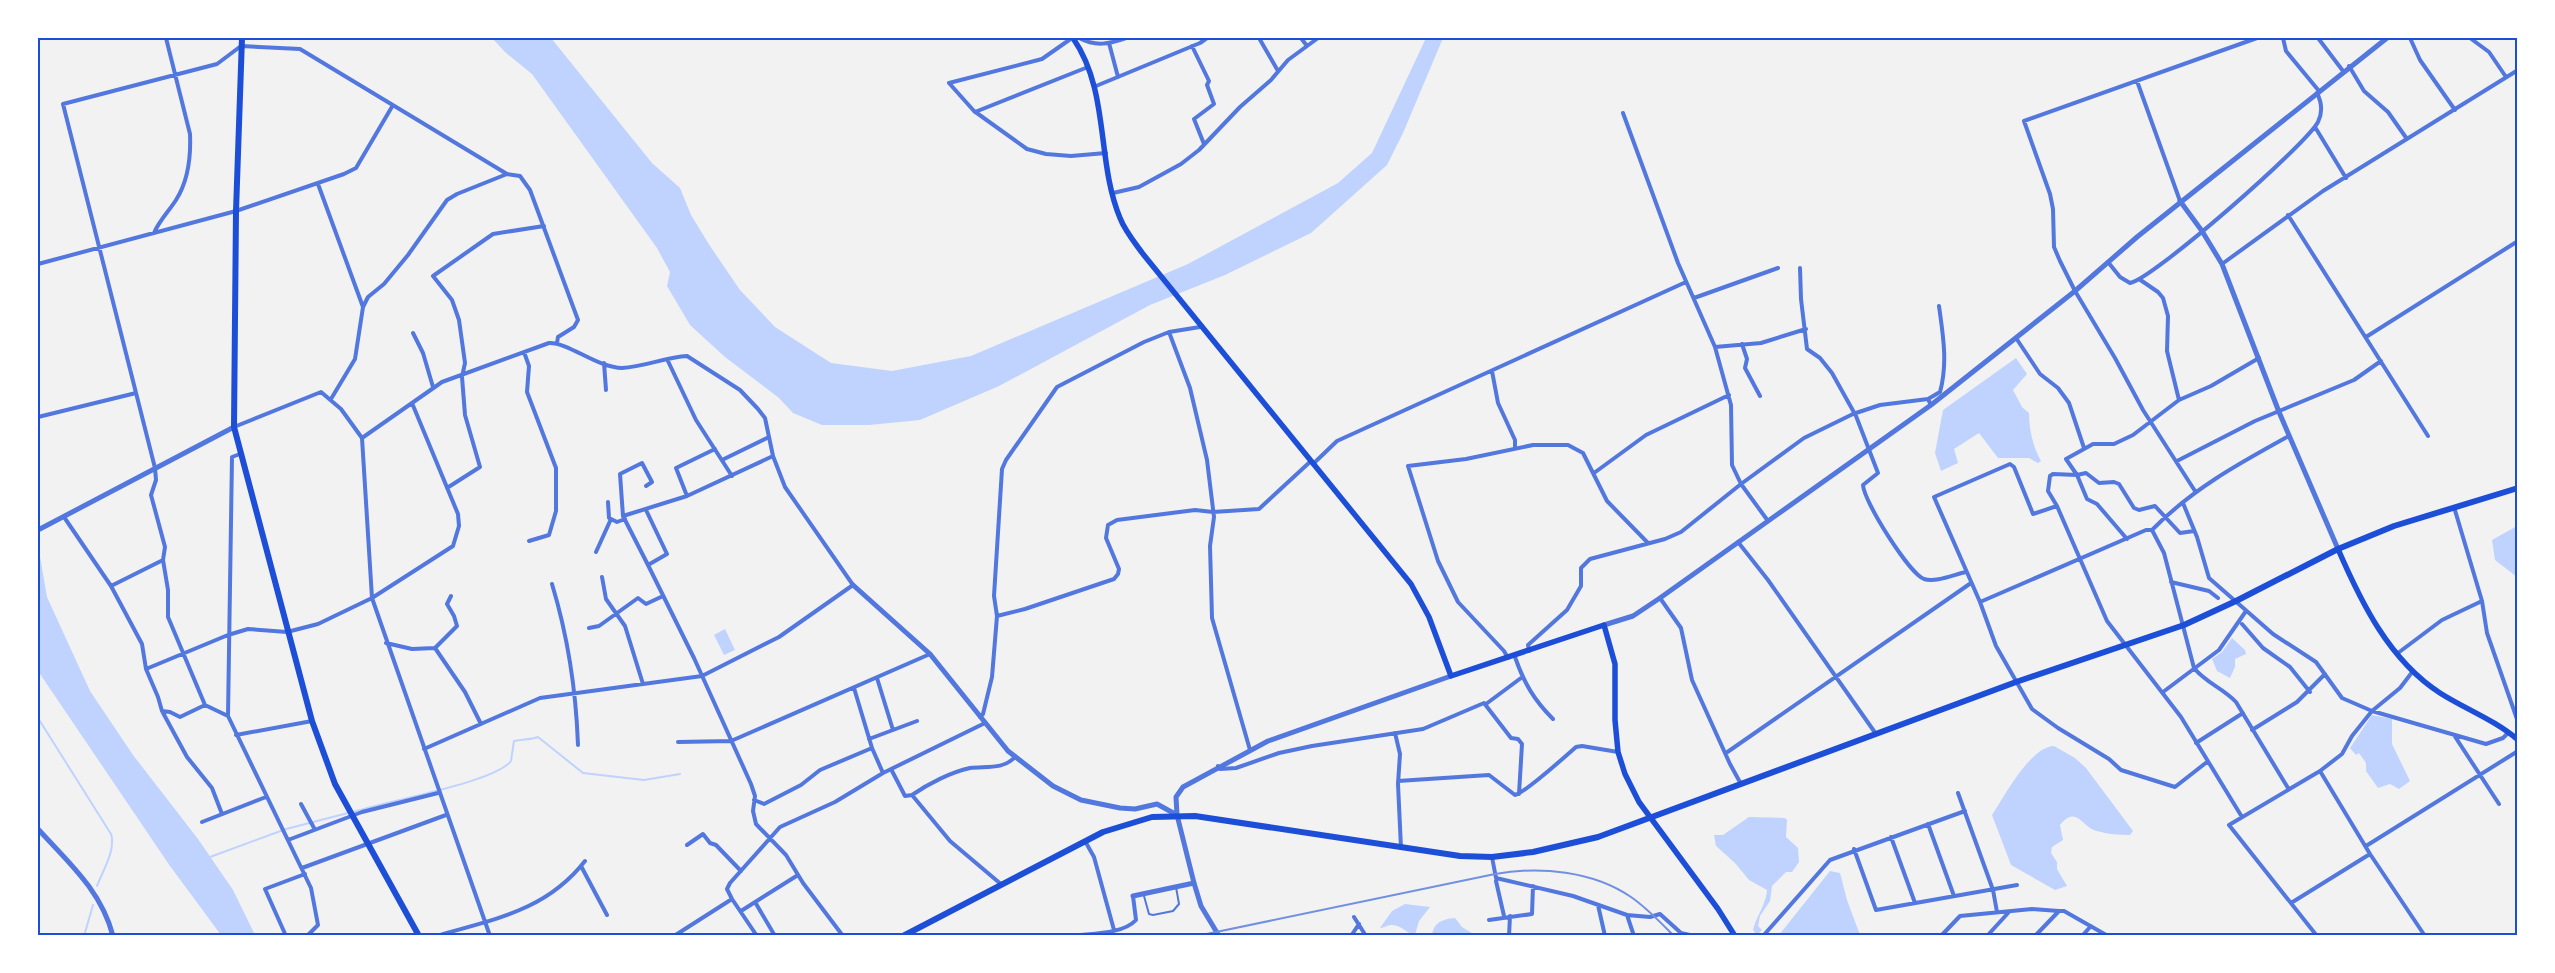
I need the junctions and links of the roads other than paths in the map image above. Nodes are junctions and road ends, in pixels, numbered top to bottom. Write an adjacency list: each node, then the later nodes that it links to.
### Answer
1 (166, 38): 25 (street)
2 (242, 38): 17 (main road)
3 (1076, 38): 16 (street); 21 (main road); 33 (street)
4 (1106, 38): 16 (street)
5 (1126, 38): 16 (street)
6 (1208, 38): 18 (street)
7 (1259, 38): 23 (street)
8 (1301, 38): 19 (street)
9 (1318, 38): 19 (street)
10 (2257, 38): 28 (street)
11 (2283, 38): 30 (street)
12 (2318, 38): 24 (street)
13 (2387, 38): 20 (street)
14 (2410, 38): 32 (street)
15 (2470, 38): 27 (street)
16 (1108, 43): 26 (street)
17 (241, 46): 25 (street); 31 (street); 44 (main road)
18 (1192, 46): 26 (street); 37 (street)
19 (1307, 46): 23 (street)
20 (2349, 66): 24 (street); 36 (street)
21 (1088, 67): 29 (main road); 33 (street)
22 (2518, 70): 27 (street)
23 (1278, 71): 37 (street)
24 (2343, 71): 30 (street)
25 (176, 74): 48 (street); 50 (street)
26 (1118, 77): 29 (street)
27 (2506, 77): 32 (street)
28 (2137, 81): 43 (street); 58 (street)
29 (1096, 86): 38 (main road)
30 (2318, 92): 35 (street); 43 (street)
31 (393, 105): 39 (street); 41 (street)
32 (2455, 110): 36 (street)
33 (976, 112): 38 (street)
34 (1624, 113): 57 (street)
35 (2315, 127): 40 (street); 47 (street)
36 (2407, 139): 40 (street)
37 (1204, 144): 42 (street)
38 (1106, 153): 42 (main road)
39 (507, 174): 46 (street); 61 (street)
40 (2346, 178): 45 (street)
41 (318, 184): 44 (street); 61 (street)
42 (1112, 193): 62 (main road)
43 (2180, 202): 47 (street); 51 (street)
44 (236, 211): 48 (street); 92 (main road)
45 (2288, 215): 53 (street); 66 (street)
46 (544, 226): 68 (street); 77 (street)
47 (2202, 231): 53 (street); 56 (street)
48 (154, 233): 50 (street)
49 (2518, 241): 66 (street)
50 (98, 248): 52 (street); 80 (street)
51 (2108, 262): 56 (street); 58 (street)
52 (38, 264)
53 (2222, 264): 72 (street)
54 (1778, 268): 59 (street)
55 (1800, 268): 63 (street)
56 (2139, 280): 85 (street)
57 (1686, 282): 59 (street); 76 (street)
58 (2075, 291): 67 (street); 91 (street)
59 (1694, 298): 70 (street)
60 (1939, 306): 84 (street)
61 (362, 307): 83 (street)
62 (1200, 326): 64 (street); 105 (main road)
63 (1806, 329): 69 (street); 89 (street)
64 (1169, 332): 121 (street); 156 (street)
65 (413, 333): 78 (street)
66 (2366, 337): 74 (street)
67 (2016, 338): 87 (street); 98 (street)
68 (557, 343): 71 (street); 75 (street)
69 (1742, 344): 70 (street); 82 (street)
70 (1715, 347): 81 (street)
71 (524, 352): 77 (street); 131 (street)
72 (2259, 358): 85 (street); 88 (street)
73 (667, 359): 75 (street); 95 (street); 99 (street)
74 (2381, 361): 88 (street); 94 (street)
75 (604, 363): 79 (street)
76 (1492, 371): 97 (street); 105 (street)
77 (465, 372): 78 (street); 112 (street)
78 (433, 388): 86 (street)
79 (606, 390)
80 (136, 393): 90 (street); 106 (street)
81 (1729, 395): 107 (street); 110 (street)
82 (1760, 396)
83 (331, 399): 92 (street); 96 (street)
84 (1928, 399): 87 (street); 89 (street)
85 (2179, 400): 91 (street)
86 (412, 403): 96 (street); 112 (street)
87 (1931, 406): 100 (street)
88 (2280, 412): 93 (street); 104 (street)
89 (1853, 414): 100 (street); 110 (street)
90 (38, 417)
91 (2151, 421): 98 (street); 104 (street)
92 (234, 427): 101 (main road); 106 (street)
93 (2290, 436): 114 (street); 134 (street)
94 (2428, 436)
95 (769, 437): 102 (street); 103 (street)
96 (362, 438): 148 (street)
97 (1515, 448): 107 (street); 171 (street)
98 (2084, 448): 108 (street)
99 (714, 449): 103 (street); 115 (street)
100 (1870, 450): 126 (street); 139 (street)
101 (240, 454): 161 (main road); 162 (street)
102 (773, 456): 109 (street); 144 (street)
103 (722, 460): 109 (street)
104 (2177, 461): 114 (street)
105 (1312, 462): 121 (street); 177 (main road)
106 (155, 468): 123 (street); 137 (street)
107 (1594, 473): 133 (street)
108 (2077, 475): 118 (street); 122 (street); 130 (street)
109 (732, 476): 115 (street)
110 (1741, 484): 126 (street); 133 (street)
111 (646, 486): 124 (street)
112 (447, 488): 148 (street)
113 (2518, 488): 119 (main road)
114 (2195, 491): 117 (street)
115 (686, 496): 120 (street)
116 (608, 502): 125 (street)
117 (2183, 503): 122 (street); 129 (street)
118 (2057, 506): 136 (street); 139 (street)
119 (2454, 507): 134 (main road); 152 (street)
120 (646, 510): 124 (street); 138 (street)
121 (1213, 512): 156 (street); 215 (street)
122 (2165, 516): 128 (street); 129 (street)
123 (64, 517): 127 (street); 145 (street)
124 (624, 518): 125 (street); 138 (street)
125 (611, 519): 135 (street)
126 (1768, 521): 132 (street)
127 (38, 530)
128 (2152, 530): 130 (street); 141 (street)
129 (2194, 531): 151 (street)
130 (2126, 539): 136 (street)
131 (529, 541)
132 (1738, 542): 149 (street); 180 (street)
133 (1648, 543): 166 (street)
134 (2338, 549): 151 (main road); 167 (main road)
135 (596, 552)
136 (2082, 559): 153 (street); 164 (street)
137 (164, 560): 145 (street); 168 (street)
138 (648, 565): 147 (street)
139 (1966, 572): 142 (street)
140 (602, 577): 155 (street)
141 (2171, 582): 150 (street); 159 (street)
142 (1971, 583): 153 (street); 180 (street)
143 (552, 584): 186 (street)
144 (853, 585): 169 (street); 176 (street)
145 (111, 586): 173 (street)
146 (451, 596): 165 (street)
147 (663, 596): 155 (street); 176 (street)
148 (372, 598): 161 (street); 163 (street)
149 (1660, 598): 158 (street); 218 (street)
150 (2218, 598)
151 (2236, 601): 154 (street); 159 (main road)
152 (2482, 601): 167 (street); 197 (street)
153 (1980, 602): 181 (street)
154 (2246, 611): 172 (street); 175 (street)
155 (615, 612): 160 (street); 182 (street)
156 (997, 616): 193 (street)
157 (2242, 624): 185 (street)
158 (1604, 625): 166 (main road); 217 (main road)
159 (2184, 625): 164 (main road); 172 (street)
160 (589, 628)
161 (287, 632): 162 (street); 195 (main road)
162 (228, 635): 168 (street); 192 (street)
163 (386, 643): 165 (street); 214 (street)
164 (2127, 646): 181 (main road); 184 (street)
165 (435, 648): 199 (street)
166 (1529, 651): 170 (main road)
167 (2398, 653): 174 (main road)
168 (184, 654): 173 (street); 188 (street)
169 (930, 654): 178 (street); 193 (street)
170 (1514, 657): 171 (main road); 179 (street)
171 (1508, 659): 177 (main road)
172 (2194, 668): 184 (street); 191 (street)
173 (146, 669): 189 (street)
174 (2413, 670): 190 (street); 203 (main road)
175 (2325, 674): 185 (street); 190 (street)
176 (702, 676): 182 (street); 209 (street)
177 (1451, 676): 215 (street)
178 (877, 678): 183 (street); 200 (street)
179 (1521, 678): 187 (street); 194 (street)
180 (1836, 678): 204 (street); 218 (street)
181 (2016, 682): 204 (main road); 220 (street)
182 (643, 684): 186 (street)
183 (854, 688): 208 (street); 209 (street)
184 (2163, 692): 211 (street)
185 (2310, 692): 201 (street)
186 (576, 693): 199 (street); 212 (street)
187 (1486, 704): 202 (street); 231 (street)
188 (205, 705): 189 (street); 192 (street)
189 (162, 711): 238 (street)
190 (2372, 711): 205 (street); 223 (street)
191 (2243, 713): 201 (street); 211 (street)
192 (228, 716): 206 (street)
193 (980, 717): 198 (street)
194 (1553, 719)
195 (312, 721): 206 (street); 239 (main road)
196 (917, 721): 200 (street)
197 (2518, 722)
198 (985, 723): 219 (street); 222 (street)
199 (481, 724): 214 (street)
200 (893, 730): 208 (street)
201 (2252, 730): 228 (street)
202 (1395, 733): 221 (street); 226 (street)
203 (2508, 733): 205 (street); 207 (main road)
204 (1876, 734): 227 (main road)
205 (2454, 734): 225 (street)
206 (236, 735): 233 (street)
207 (2517, 738)
208 (869, 739): 213 (street)
209 (731, 741): 210 (street); 234 (street)
210 (678, 742)
211 (2196, 743): 220 (street)
212 (578, 745)
213 (872, 748): 224 (street); 234 (street)
214 (424, 749): 229 (street)
215 (1250, 750): 221 (street)
216 (2518, 751): 225 (street)
217 (1618, 752): 231 (street); 243 (main road)
218 (1726, 753): 227 (street)
219 (1016, 758): 232 (street); 241 (street)
220 (2207, 762): 242 (street)
221 (1218, 766): 241 (street)
222 (891, 769): 224 (street); 232 (street)
223 (2320, 771): 228 (street); 254 (street)
224 (884, 773): 249 (street)
225 (2479, 775): 236 (street); 254 (street)
226 (1398, 781): 231 (street); 255 (street)
227 (1741, 784): 243 (main road)
228 (2288, 788): 242 (street)
229 (438, 790): 239 (street); 240 (street)
230 (1958, 793): 237 (street)
231 (1519, 794)
232 (912, 795): 267 (street)
233 (266, 797): 238 (street); 250 (street)
234 (754, 800): 249 (street)
235 (300, 804): 246 (street)
236 (2499, 804)
237 (1965, 811): 245 (street); 271 (street)
238 (222, 814): 244 (street)
239 (352, 815): 246 (street); 252 (main road)
240 (446, 815): 252 (street); 290 (street)
241 (1177, 815): 251 (main road); 255 (main road); 266 (street)
242 (2242, 817): 278 (street)
243 (1651, 818): 258 (main road); 313 (main road)
244 (202, 822)
245 (1928, 824): 248 (street); 274 (street)
246 (314, 828): 250 (street)
247 (38, 829): 294 (street)
248 (1891, 837): 256 (street); 277 (street)
249 (771, 838): 262 (street); 264 (street)
250 (288, 840): 261 (street)
251 (1085, 841): 267 (main road); 293 (street)
252 (368, 843): 261 (street); 297 (main road)
253 (687, 846): 262 (street)
254 (2366, 846): 257 (street)
255 (1401, 848): 258 (main road)
256 (1854, 850): 277 (street); 314 (street)
257 (2370, 854): 278 (street); 321 (street)
258 (1492, 857): 265 (street)
259 (585, 860): 260 (street)
260 (581, 866): 284 (street); 290 (street)
261 (302, 868): 263 (street)
262 (741, 871): 275 (street)
263 (305, 874): 295 (street); 296 (street)
264 (798, 875): 276 (street); 303 (street)
265 (1497, 878): 269 (street); 285 (street)
266 (1194, 883): 270 (street); 306 (street)
267 (1002, 885): 304 (main road)
268 (2017, 885): 271 (street)
269 (1533, 886): 279 (street); 286 (street)
270 (1176, 887): 272 (street); 272 (lane)
271 (1993, 890): 274 (street); 282 (street)
272 (1144, 893): 273 (street)
273 (1133, 896): 293 (street)
274 (1954, 896): 277 (street)
275 (732, 899): 280 (street); 300 (street)
276 (755, 902): 280 (street); 302 (street)
277 (1914, 903)
278 (2291, 903): 320 (street)
279 (1598, 905): 287 (street); 310 (street)
280 (741, 911): 301 (street)
281 (2059, 911): 283 (street); 292 (street); 317 (street)
282 (1997, 912): 283 (street); 315 (street)
283 (2009, 912): 316 (street)
284 (607, 915)
285 (1504, 916): 286 (street); 289 (street)
286 (1510, 916): 309 (street)
287 (1627, 916): 311 (street); 312 (street)
288 (1354, 917): 291 (street)
289 (1489, 920)
290 (485, 923): 298 (street); 299 (street)
291 (1358, 924): 307 (street); 308 (street)
292 (2091, 926): 318 (street); 319 (street)
293 (1114, 930): 305 (street)
294 (112, 936)
295 (286, 936)
296 (307, 936)
297 (419, 936)
298 (436, 936)
299 (490, 936)
300 (674, 936)
301 (757, 936)
302 (776, 936)
303 (843, 936)
304 (903, 936)
305 (1070, 936)
306 (1219, 936)
307 (1351, 936)
308 (1366, 936)
309 (1510, 936)
310 (1605, 936)
311 (1634, 936)
312 (1694, 936)
313 (1735, 936)
314 (1763, 936)
315 (1940, 936)
316 (1987, 936)
317 (2034, 936)
318 (2082, 936)
319 (2108, 936)
320 (2317, 936)
321 (2425, 936)

